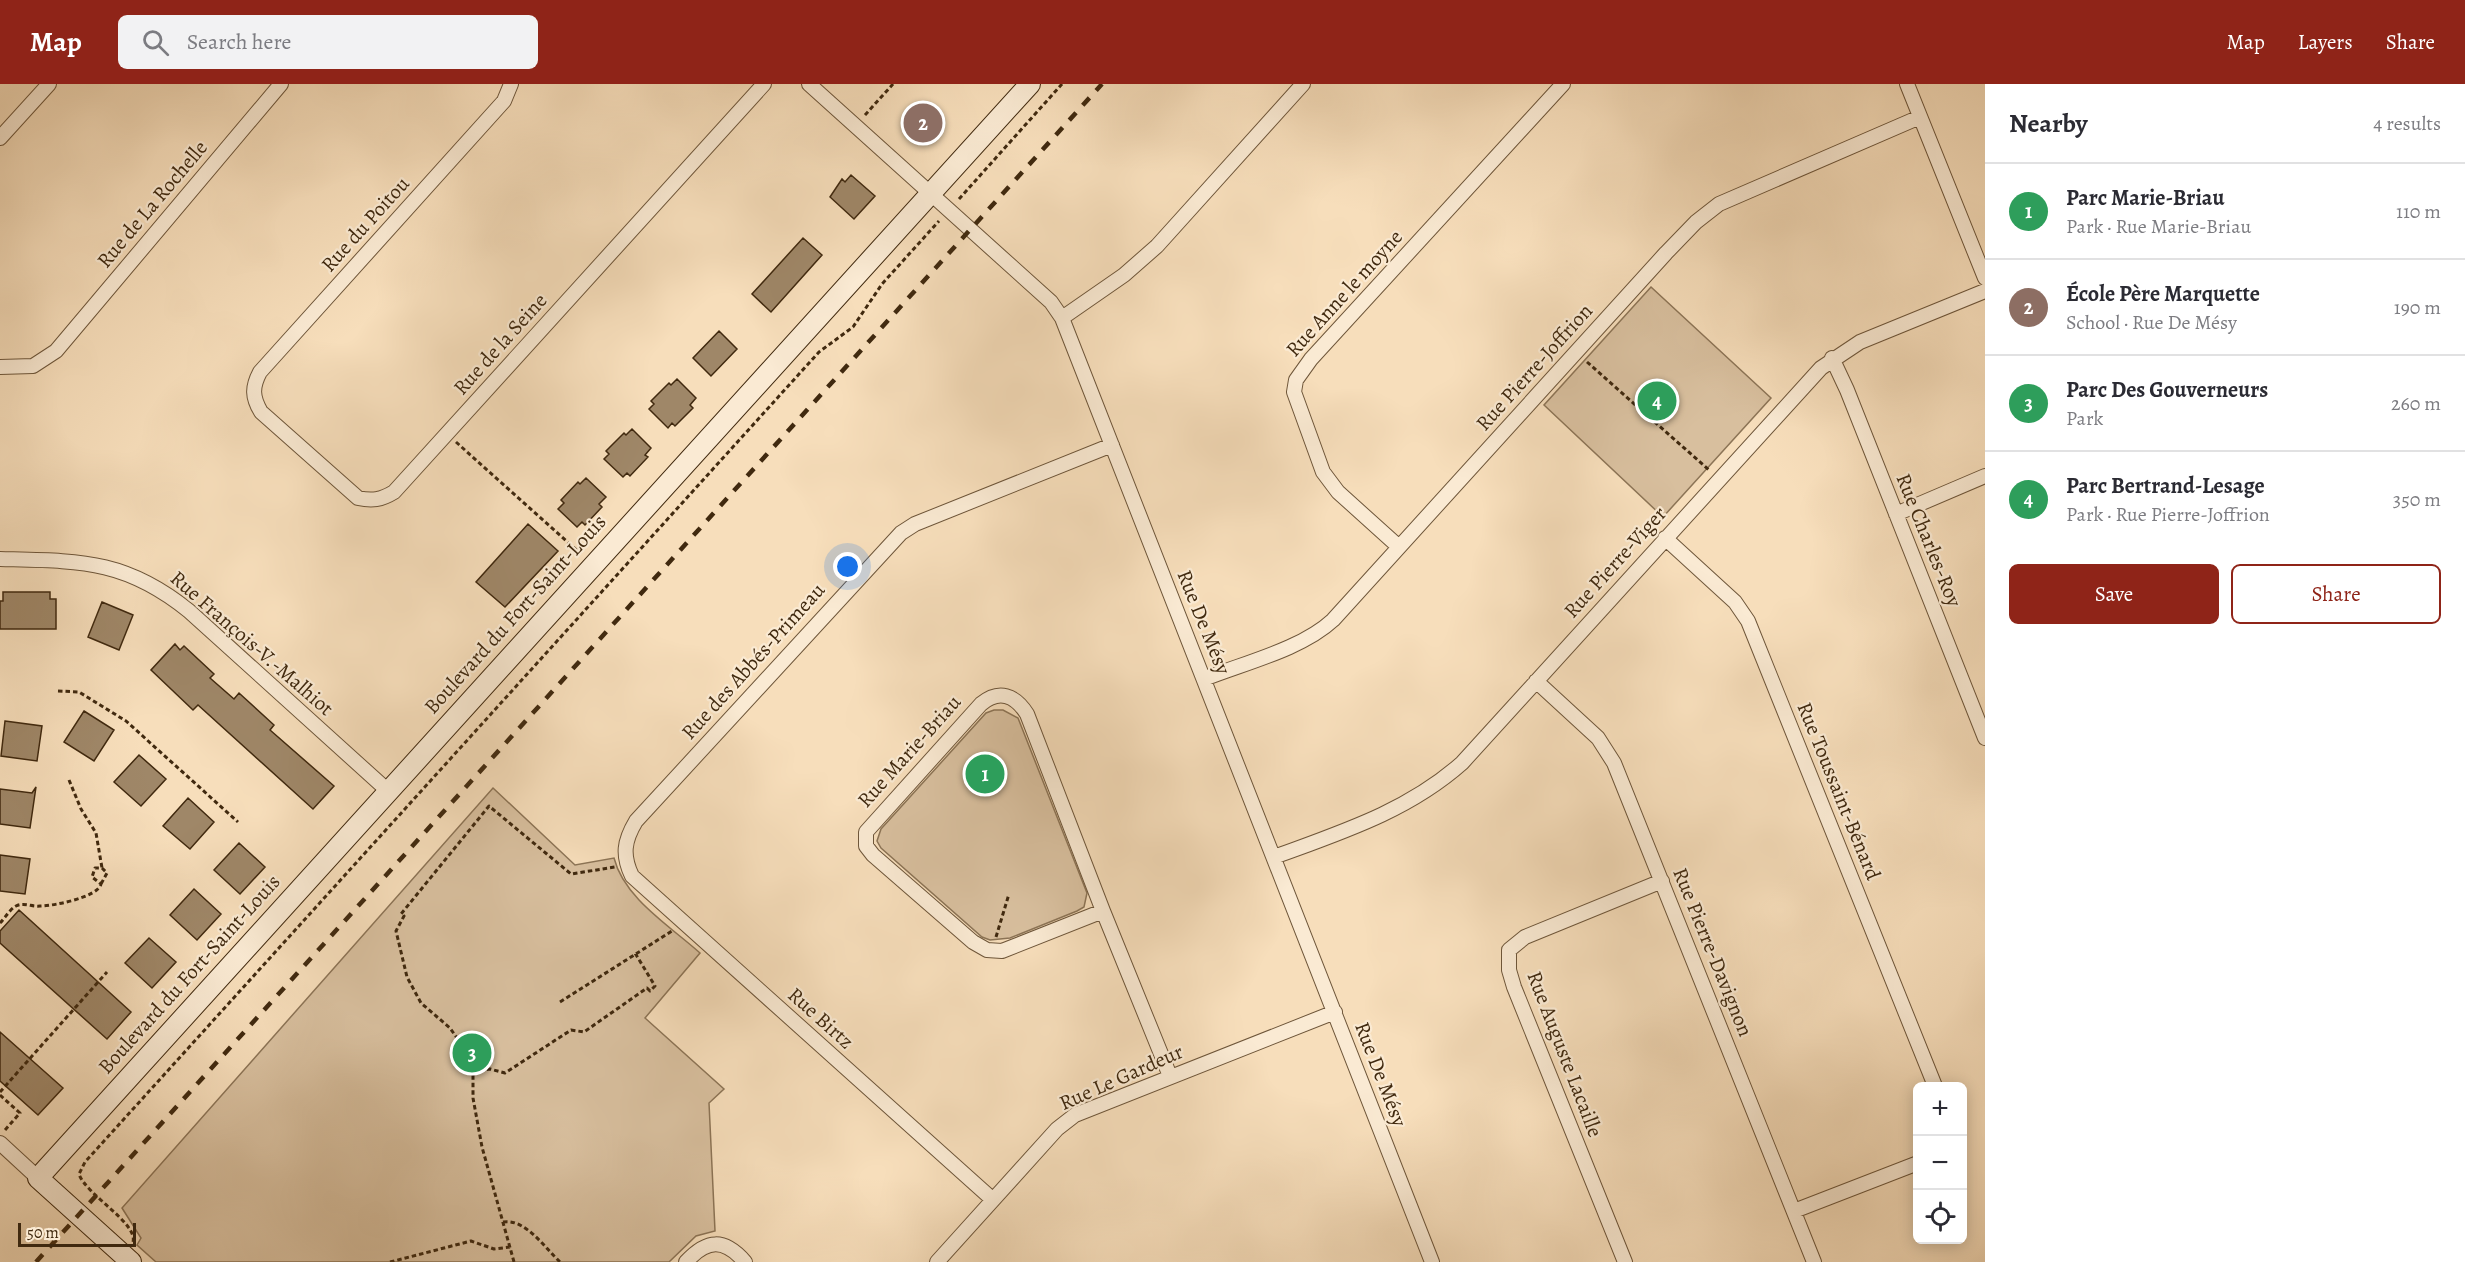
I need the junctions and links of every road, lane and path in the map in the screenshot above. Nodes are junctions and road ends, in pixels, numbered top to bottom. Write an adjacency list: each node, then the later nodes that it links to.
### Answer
1 (49, 84): 14 (street)
2 (281, 84): 23 (street, Rue de La Rochelle)
3 (510, 84): 24 (street, Rue du Poitou)
4 (764, 84): 24 (street, Rue de la Seine)
5 (809, 84): 15 (street, Rue De Mésy)
6 (893, 84): 12 (path)
7 (1030, 84): 15 (street, Boulevard du Fort-Saint-Louis)
8 (1062, 84): 16 (path)
9 (1303, 84): 20 (street)
10 (1563, 84): 31 (street, Rue Anne le moyne)
11 (1907, 84): 13 (street)
12 (865, 115)
13 (1920, 117): 18 (street); 31 (street, Rue Pierre-Joffrion)
14 (0, 138)
15 (930, 193): 20 (street, Rue De Mésy); 39 (street, Boulevard du Fort-Saint-Louis)
16 (960, 198)
17 (940, 219): 67 (path)
18 (1985, 278)
19 (1985, 291): 21 (street, Rue Pierre-Viger)
20 (1062, 318): 26 (street, Rue De Mésy)
21 (1832, 358): 29 (street, Rue Charles-Roy); 30 (street, Rue Pierre-Viger)
22 (1583, 359): 27 (path)
23 (0, 367)
24 (253, 392)
25 (455, 441): 32 (path)
26 (1112, 445): 34 (street, Rue De Mésy); 42 (street, Rue des Abbés-Primeau)
27 (1709, 470)
28 (1985, 476): 29 (street)
29 (1896, 514): 37 (street, Rue Charles-Roy)
30 (1665, 538): 35 (street, Rue Pierre-Viger); 57 (street, Rue Toussaint-Bénard)
31 (1399, 547): 34 (street, Rue Pierre-Joffrion)
32 (581, 554)
33 (0, 559): 39 (street, Rue François-V.-Malhiot)
34 (1204, 679): 41 (street, Rue De Mésy)
35 (1536, 681): 41 (street, Rue Pierre-Viger); 44 (street, Rue Pierre-Davignon)
36 (58, 691): 40 (path)
37 (1985, 738)
38 (69, 780): 43 (path)
39 (387, 790): 62 (street, Boulevard du Fort-Saint-Louis)
40 (238, 822)
41 (1274, 857): 54 (street, Rue De Mésy)
42 (622, 866): 55 (path); 63 (street, Rue Birtz)
43 (102, 868): 45 (path); 45 (path)
44 (1662, 881): 64 (street, Rue Pierre-Davignon); 75 (street, Rue Auguste Lacaille)
45 (101, 884): 48 (path)
46 (1009, 894): 50 (path)
47 (1103, 911): 47 (street, Rue Marie-Briau); 56 (street, Rue Marie-Briau)
48 (0, 923)
49 (675, 928): 51 (path)
50 (996, 939)
51 (635, 953): 53 (path); 55 (path)
52 (107, 972): 58 (path)
53 (560, 1002)
54 (1335, 1012): 56 (street, Rue Le Gardeur); 74 (street, Rue De Mésy)
55 (472, 1072): 65 (path)
56 (1170, 1076): 63 (street, Rue Le Gardeur)
57 (1933, 1082)
58 (0, 1094): 59 (path)
59 (0, 1135)
60 (0, 1143): 62 (street)
61 (1913, 1165): 64 (street)
62 (38, 1178): 67 (street)
63 (992, 1199): 73 (street, Rue Le Gardeur)
64 (1794, 1211): 76 (street, Rue Pierre-Davignon)
65 (503, 1222): 66 (path); 70 (path)
66 (510, 1247): 68 (path); 69 (path)
67 (132, 1252)
68 (390, 1262)
69 (514, 1262)
70 (560, 1262)
71 (686, 1262): 72 (street)
72 (745, 1262)
73 (937, 1262)
74 (1432, 1262)
75 (1624, 1262)
76 (1814, 1262)

